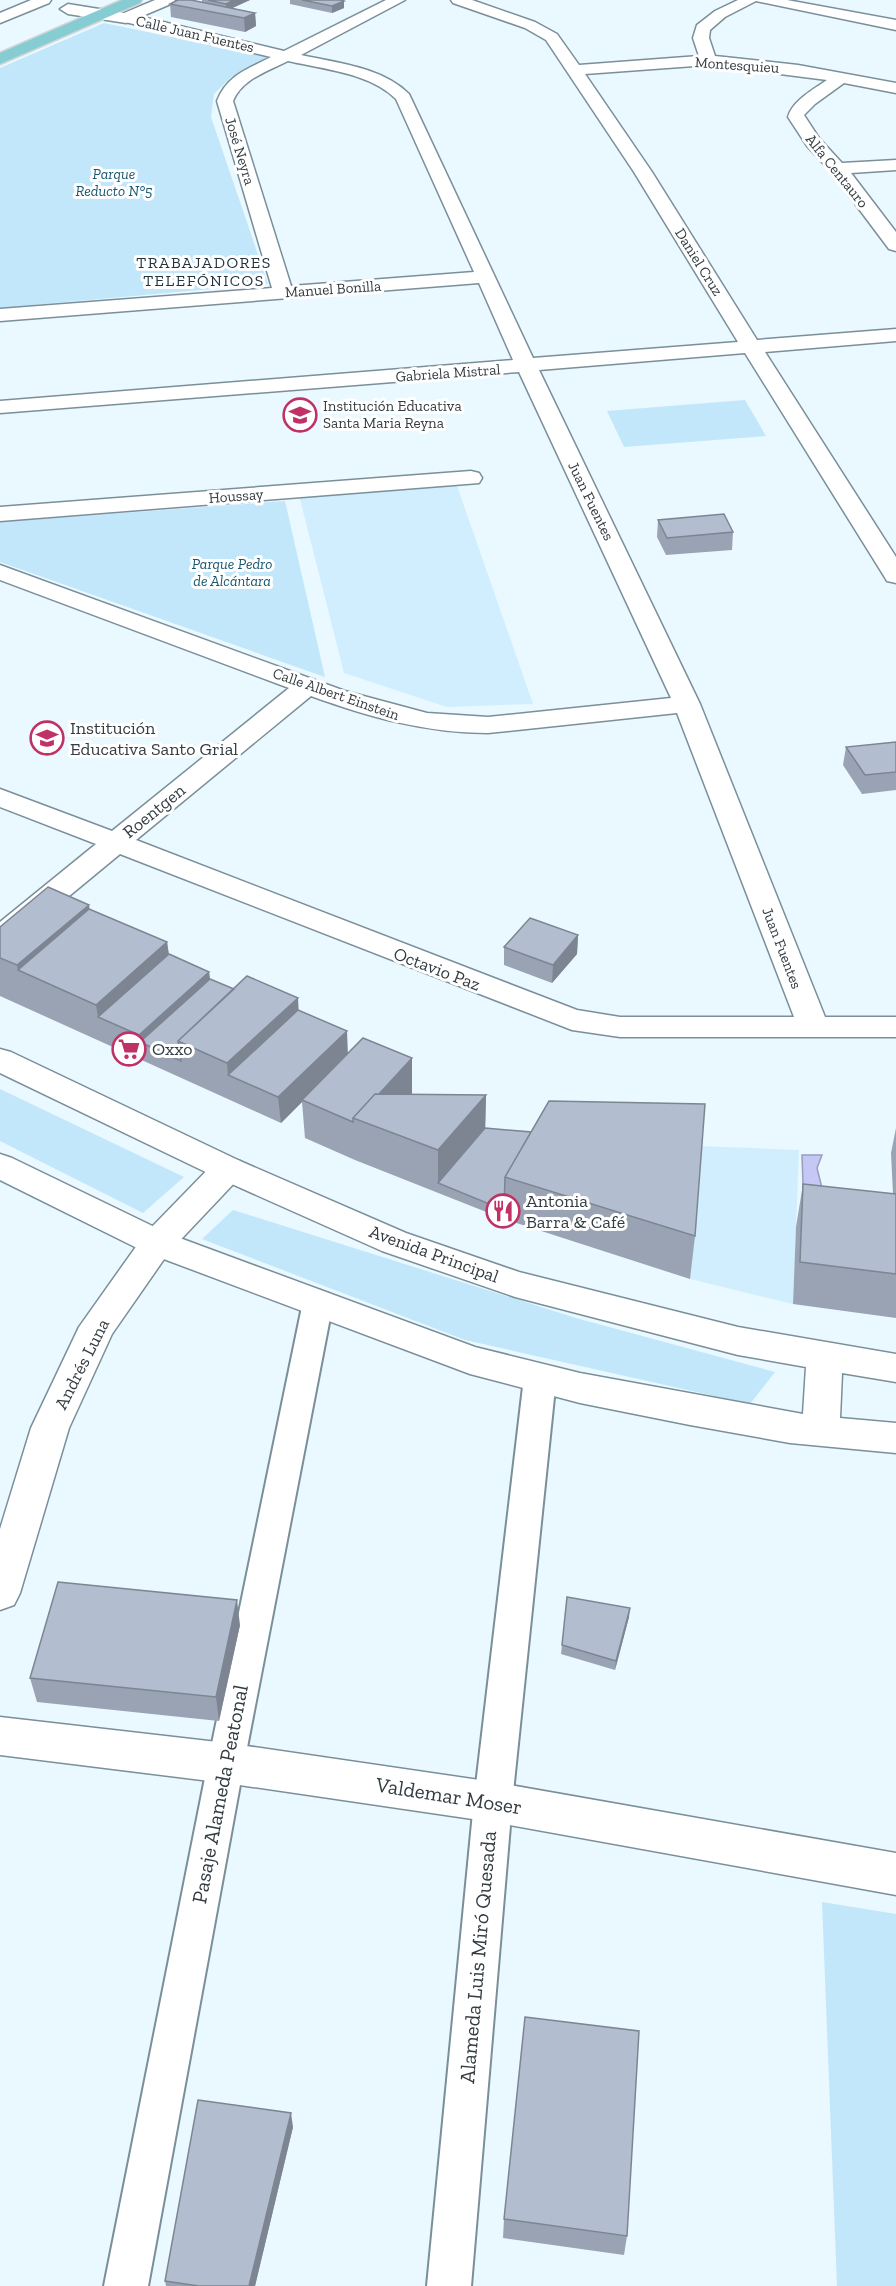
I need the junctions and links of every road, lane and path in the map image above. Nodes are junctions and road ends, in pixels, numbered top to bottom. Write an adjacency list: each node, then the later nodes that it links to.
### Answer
1 (87, 0): 10 (main road)
2 (135, 0): 11 (main road)
3 (168, 0): 13 (street)
4 (398, 0): 15 (street, José Neyra)
5 (458, 0): 18 (street, Daniel Cruz)
6 (750, 0): 17 (street)
7 (763, 0): 14 (street)
8 (30, 4): 9 (street); 10 (street); 10 (street); 12 (street)
9 (0, 8)
10 (55, 15): 11 (street, Calle Juan Fuentes)
11 (102, 15): 13 (street, Calle Juan Fuentes); 16 (main road)
12 (0, 18)
13 (126, 18): 15 (street, Calle Juan Fuentes)
14 (896, 25)
15 (288, 55): 24 (street, Juan Fuentes); 25 (street, José Neyra)
16 (0, 59)
17 (708, 60): 18 (street, Montesquieu); 19 (street, Montesquieu)
18 (576, 70): 28 (street, Daniel Cruz)
19 (842, 77): 20 (street, Montesquieu); 22 (street, Alfa Centauro)
20 (896, 88)
21 (896, 165): 22 (street)
22 (838, 169): 23 (street, Alfa Centauro)
23 (895, 244)
24 (487, 278): 25 (street, Manuel Bonilla); 29 (street, Juan Fuentes)
25 (283, 292): 26 (street, Manuel Bonilla)
26 (0, 315)
27 (896, 335): 28 (street, Gabriela Mistral)
28 (752, 347): 29 (street, Gabriela Mistral); 34 (street, Daniel Cruz)
29 (527, 367): 30 (street, Gabriela Mistral); 36 (street, Juan Fuentes)
30 (0, 407)
31 (471, 478): 32 (street, Houssay)
32 (0, 514)
33 (0, 572): 35 (street, Calle Albert Einstein)
34 (896, 576)
35 (308, 685): 36 (street, Calle Albert Einstein); 38 (street, Roentgen)
36 (687, 704): 40 (street, Juan Fuentes)
37 (0, 797): 38 (street, Octavio Paz)
38 (114, 843): 39 (street, Roentgen); 40 (street, Octavio Paz)
39 (0, 937)
40 (813, 1026): 41 (street, Octavio Paz)
41 (896, 1027)
42 (0, 1060): 44 (street, Avenida Principal)
43 (0, 1166): 45 (street)
44 (228, 1169): 45 (street, Andrés Luna); 47 (street, Avenida Principal)
45 (157, 1243): 46 (street); 52 (street, Andrés Luna)
46 (318, 1302): 49 (street); 54 (street, Pasaje Alameda Peatonal)
47 (825, 1356): 48 (street, Avenida Principal); 50 (street)
48 (896, 1368)
49 (540, 1378): 50 (street); 55 (street, Alameda Luis Miró Quesada)
50 (821, 1431): 51 (street)
51 (896, 1438)
52 (0, 1593)
53 (0, 1736): 54 (street, Valdemar Moser)
54 (226, 1763): 55 (street, Valdemar Moser); 57 (street, Pasaje Alameda Peatonal)
55 (492, 1802): 56 (street, Valdemar Moser); 58 (street, Alameda Luis Miró Quesada)
56 (896, 1874)
57 (126, 2286)
58 (449, 2286)

